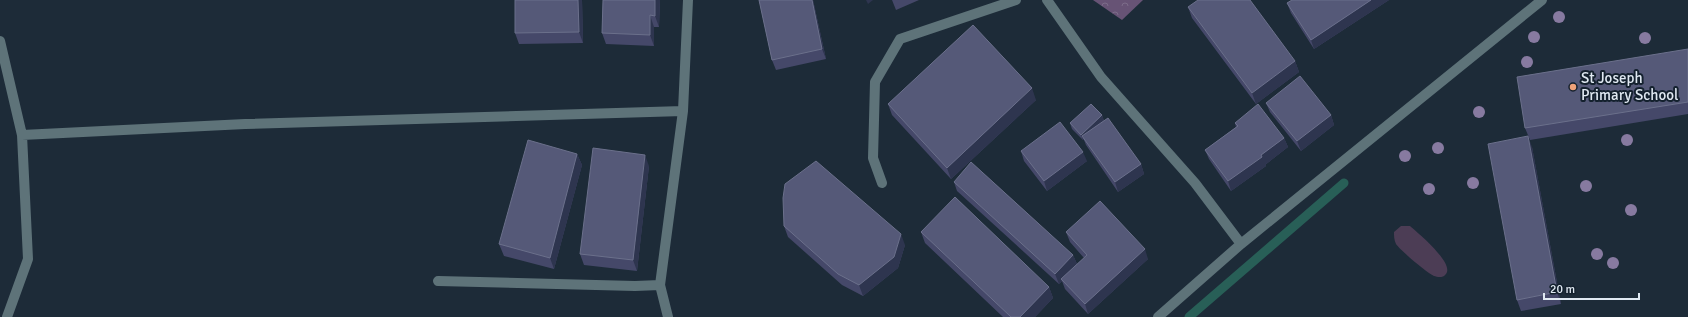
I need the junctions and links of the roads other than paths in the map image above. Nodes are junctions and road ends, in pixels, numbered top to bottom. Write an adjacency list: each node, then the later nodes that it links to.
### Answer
1 (688, 0): 6 (street)
2 (1016, 0): 8 (street)
3 (1046, 0): 9 (street)
4 (1542, 0): 9 (street)
5 (0, 41): 7 (street)
6 (683, 112): 7 (street); 11 (street)
7 (22, 135): 12 (street)
8 (882, 183)
9 (1241, 244): 14 (street)
10 (438, 281): 11 (street)
11 (660, 285): 13 (street)
12 (8, 317)
13 (668, 317)
14 (1158, 317)

